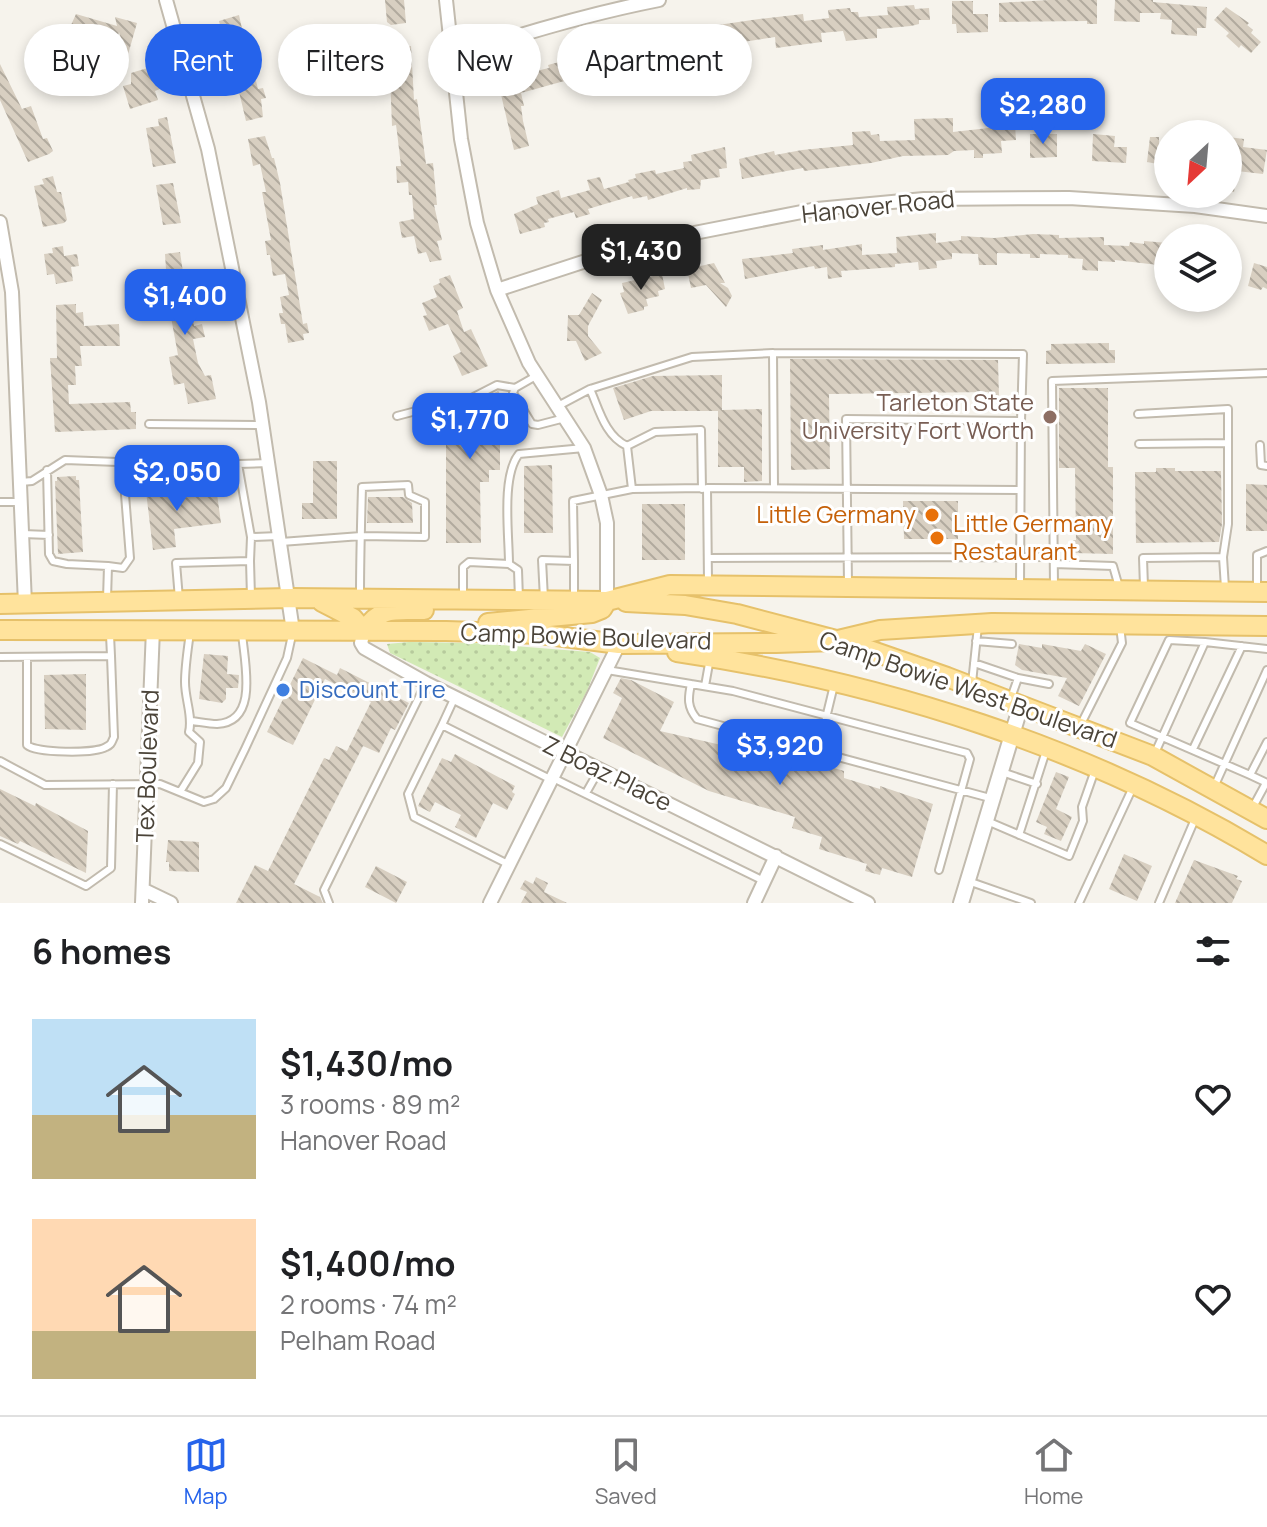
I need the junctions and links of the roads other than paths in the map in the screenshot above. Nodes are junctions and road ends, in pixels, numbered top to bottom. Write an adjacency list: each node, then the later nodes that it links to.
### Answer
1 (166, 0): 21 (street)
2 (446, 0): 4 (street)
3 (659, 0): 5 (street)
4 (449, 24)
5 (541, 29)
6 (457, 96): 9 (street)
7 (1267, 216): 9 (street, Hanover Road)
8 (0, 222): 32 (street)
9 (497, 290): 12 (street)
10 (773, 353): 14 (lane); 19 (lane); 35 (lane)
11 (1267, 373): 51 (lane)
12 (536, 376): 13 (lane); 15 (street)
13 (515, 388): 17 (lane); 18 (lane)
14 (590, 389): 15 (lane); 25 (lane)
15 (558, 406): 18 (street)
16 (1138, 414): 22 (lane)
17 (397, 416)
18 (566, 418): 26 (street)
19 (1021, 421): 33 (lane); 37 (lane)
20 (149, 424): 21 (lane)
21 (263, 425): 28 (street)
22 (1228, 443): 23 (lane); 48 (lane)
23 (1139, 444)
24 (1260, 445): 30 (lane)
25 (627, 446): 34 (lane); 36 (lane)
26 (584, 448): 38 (street); 54 (lane)
27 (156, 461): 29 (lane)
28 (269, 463): 29 (lane); 45 (street)
29 (238, 464): 44 (lane)
30 (1267, 466)
31 (47, 470): 32 (lane); 42 (lane); 55 (lane)
32 (21, 482): 40 (street)
33 (848, 487): 35 (lane); 37 (lane); 50 (lane)
34 (705, 488): 35 (lane); 36 (lane); 49 (lane)
35 (774, 488)
36 (632, 489): 38 (lane)
37 (1020, 490): 47 (lane)
38 (601, 495): 53 (lane); 73 (street)
39 (0, 502): 40 (lane)
40 (22, 502): 41 (street)
41 (23, 534): 42 (lane); 78 (street)
42 (49, 535): 55 (lane)
43 (361, 536): 43 (lane); 45 (lane); 66 (lane)
44 (251, 537): 45 (lane); 52 (lane)
45 (281, 539): 64 (street)
46 (1267, 551): 63 (lane)
47 (1020, 556): 50 (lane); 51 (lane); 58 (lane)
48 (1223, 557): 61 (lane); 62 (lane)
49 (708, 558): 50 (lane); 56 (lane)
50 (848, 558): 57 (lane)
51 (1054, 560): 59 (lane); 60 (lane)
52 (250, 561): 71 (lane); 75 (lane)
53 (574, 561): 70 (lane); 72 (lane)
54 (509, 564): 67 (lane); 69 (lane)
55 (108, 566): 76 (lane)
56 (708, 585): 57 (main road, Camp Bowie Boulevard); 73 (main road, Camp Bowie Boulevard)
57 (848, 586): 58 (main road, Camp Bowie Boulevard)
58 (1020, 589): 59 (main road, Camp Bowie Boulevard)
59 (1054, 590): 60 (main road, Camp Bowie Boulevard)
60 (1120, 591): 61 (main road, Camp Bowie Boulevard); 79 (main road)
61 (1144, 591): 62 (main road, Camp Bowie Boulevard)
62 (1225, 592): 63 (main road, Camp Bowie Boulevard)
63 (1262, 592)
64 (290, 598): 65 (main road, Camp Bowie Boulevard); 71 (main road, Camp Bowie Boulevard); 87 (street)
65 (313, 598): 66 (main road, Camp Bowie Boulevard); 88 (main road)
66 (359, 598): 67 (main road, Camp Bowie Boulevard)
67 (463, 598): 68 (main road, Camp Bowie Boulevard)
68 (484, 598): 69 (main road, Camp Bowie Boulevard); 88 (main road)
69 (519, 599): 70 (main road, Camp Bowie Boulevard)
70 (544, 599): 72 (main road, Camp Bowie Boulevard)
71 (251, 600): 75 (main road, Camp Bowie Boulevard)
72 (574, 600): 73 (main road, Camp Bowie Boulevard)
73 (607, 601): 89 (main road); 91 (main road, Camp Bowie West Boulevard)
74 (153, 602): 75 (main road, Camp Bowie Boulevard); 76 (main road, Camp Bowie Boulevard); 83 (main road)
75 (179, 602)
76 (107, 603): 78 (main road, Camp Bowie Boulevard)
77 (0, 604): 78 (main road, Camp Bowie Boulevard)
78 (25, 604): 81 (main road)
79 (1120, 626): 80 (main road, Camp Bowie Boulevard); 90 (main road, Camp Bowie Boulevard); 116 (lane)
80 (1267, 626)
81 (26, 629): 82 (main road, Camp Bowie Boulevard); 84 (main road, Camp Bowie Boulevard)
82 (110, 629): 83 (main road, Camp Bowie Boulevard); 97 (lane)
83 (153, 629): 85 (main road, Camp Bowie Boulevard); 132 (street, Tex Boulevard)
84 (0, 630)
85 (190, 630): 86 (main road, Camp Bowie Boulevard); 114 (lane)
86 (241, 631): 87 (main road, Camp Bowie Boulevard); 114 (lane)
87 (293, 631): 88 (main road, Camp Bowie Boulevard); 139 (lane)
88 (364, 631): 89 (main road, Camp Bowie Boulevard); 106 (street, Z Boaz Place)
89 (446, 631): 93 (main road, Camp Bowie Boulevard)
90 (977, 632): 91 (main road, Camp Bowie Boulevard); 94 (lane); 101 (lane)
91 (834, 641): 93 (main road, Camp Bowie Boulevard); 110 (main road, Camp Bowie West Boulevard)
92 (1205, 642): 95 (lane); 118 (lane); 118 (lane)
93 (619, 644): 100 (main road, Camp Bowie West Boulevard); 102 (street)
94 (1012, 644)
95 (1242, 646): 96 (lane); 121 (lane)
96 (1267, 649)
97 (111, 656): 99 (lane); 99 (lane)
98 (0, 657): 99 (lane)
99 (27, 657)
100 (710, 657): 105 (main road, Camp Bowie West Boulevard); 109 (lane)
101 (974, 663): 104 (lane); 110 (lane)
102 (606, 670): 107 (lane); 123 (street)
103 (1267, 670): 126 (lane)
104 (1018, 678): 108 (lane); 112 (lane)
105 (835, 682): 113 (lane); 117 (main road, Camp Bowie West Boulevard)
106 (426, 683): 111 (street, Z Boaz Place); 155 (lane)
107 (691, 684): 109 (lane); 122 (lane)
108 (1049, 684)
109 (705, 686): 113 (lane)
110 (972, 687): 112 (main road, Camp Bowie West Boulevard)
111 (454, 699): 115 (lane); 123 (street, Z Boaz Place)
112 (1016, 703): 116 (main road, Camp Bowie West Boulevard); 117 (street)
113 (827, 715): 122 (lane); 138 (lane)
114 (192, 721): 139 (lane)
115 (442, 725): 131 (lane); 149 (lane)
116 (1079, 728): 124 (main road, Camp Bowie West Boulevard)
117 (1014, 735): 120 (main road, Camp Bowie West Boulevard); 129 (street)
118 (1163, 736): 121 (lane); 124 (lane)
119 (1267, 742): 130 (lane)
120 (1047, 747): 127 (main road, Camp Bowie West Boulevard); 135 (lane)
121 (1193, 749): 126 (lane)
122 (818, 751): 138 (lane)
123 (564, 753): 128 (street, Z Boaz Place); 131 (street)
124 (1153, 756): 137 (main road, Camp Bowie West Boulevard)
125 (0, 761): 134 (lane)
126 (1226, 763): 130 (lane); 137 (lane)
127 (1096, 767): 136 (main road, Camp Bowie West Boulevard); 145 (lane)
128 (599, 770): 140 (lane); 148 (street, Z Boaz Place)
129 (1002, 772): 135 (lane); 141 (street)
130 (1250, 775): 133 (lane)
131 (553, 779): 140 (lane); 149 (street)
132 (148, 783): 134 (lane); 139 (lane); 153 (street, Tex Boulevard)
133 (1266, 783): 142 (lane)
134 (113, 784): 146 (lane)
135 (1037, 784): 145 (lane)
136 (1134, 785): 143 (main road, Camp Bowie West Boulevard); 161 (lane)
137 (1213, 789): 142 (main road, Camp Bowie West Boulevard); 143 (main road)
138 (961, 790): 141 (lane); 150 (lane)
139 (180, 792)
140 (586, 793): 151 (lane)
141 (994, 799): 144 (street)
142 (1259, 814)
143 (1197, 816): 147 (main road, Camp Bowie West Boulevard); 162 (lane)
144 (987, 821): 145 (lane); 152 (street)
145 (1019, 835)
146 (0, 844)
147 (1267, 855)
148 (776, 856): 151 (street); 158 (street, Z Boaz Place)
149 (510, 865): 156 (street)
150 (939, 870)
151 (764, 881): 157 (street)
152 (968, 881): 159 (street); 160 (lane)
153 (143, 896): 154 (street)
154 (171, 903)
155 (329, 903)
156 (490, 903)
157 (754, 903)
158 (868, 903)
159 (961, 903)
160 (1031, 903)
161 (1079, 903)
162 (1159, 903)

